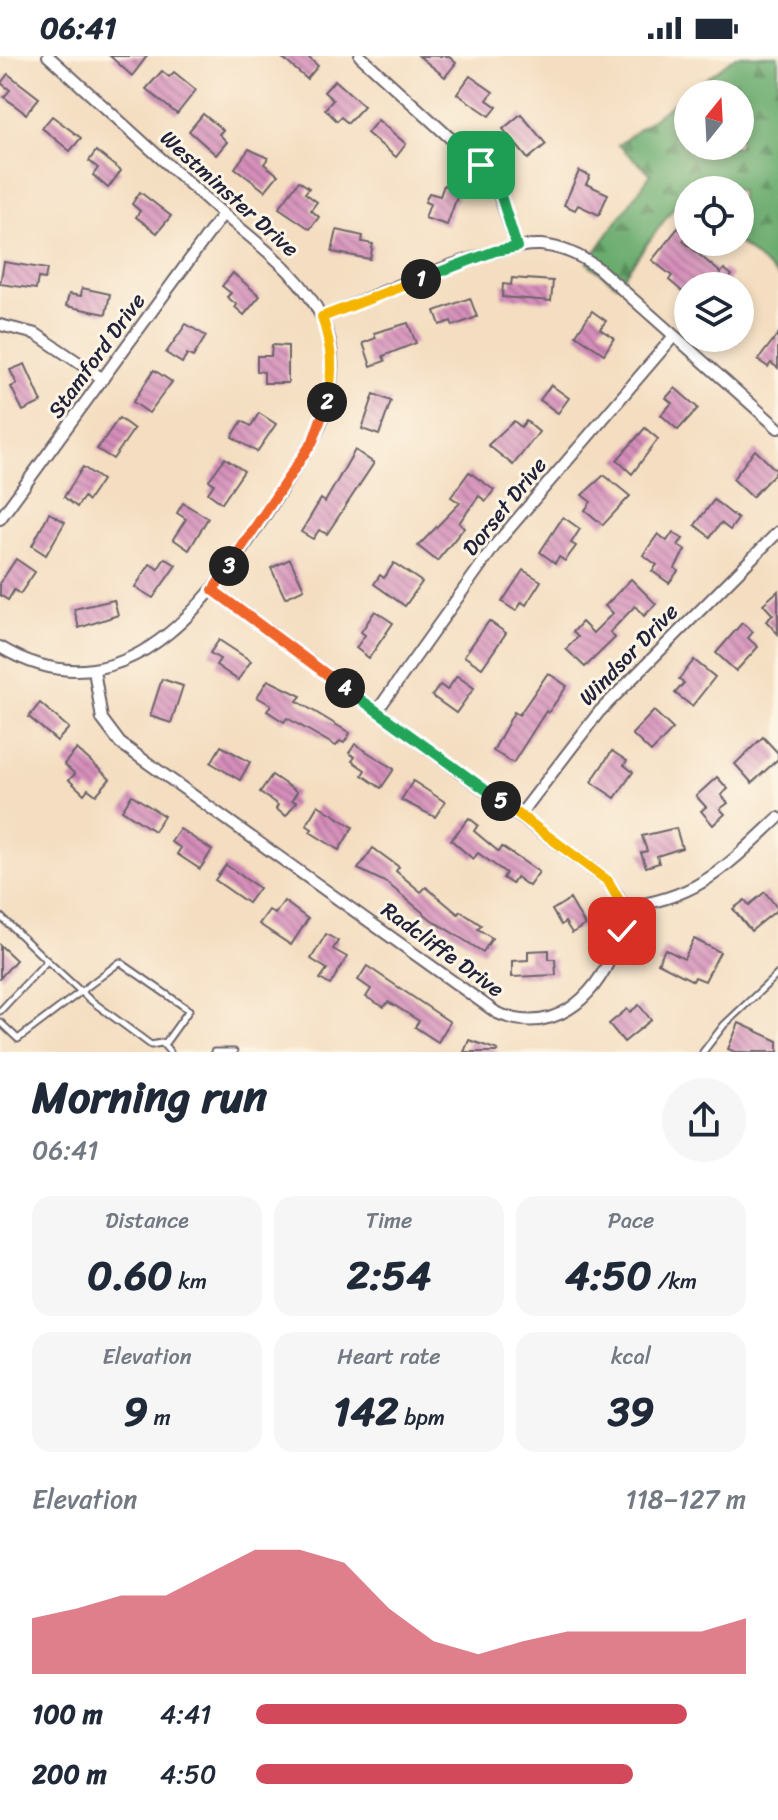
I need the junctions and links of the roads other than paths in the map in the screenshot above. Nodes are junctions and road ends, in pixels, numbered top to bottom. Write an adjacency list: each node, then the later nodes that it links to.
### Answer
1 (48, 56): 3 (street, Westminster Drive)
2 (360, 56): 4 (street)
3 (223, 214): 5 (street, Westminster Drive); 9 (street, Stamford Drive)
4 (517, 247): 5 (street); 7 (street)
5 (322, 317): 13 (street, Westminster Drive)
6 (0, 325): 9 (street)
7 (674, 336): 16 (street, Dorset Drive)
8 (692, 352): 10 (street)
9 (103, 379): 11 (street, Stamford Drive)
10 (778, 428)
11 (0, 519)
12 (778, 532): 17 (street, Windsor Drive)
13 (213, 590): 15 (street, Westminster Drive); 16 (street)
14 (0, 647): 15 (street, Westminster Drive)
15 (94, 670): 19 (street, Radcliffe Drive)
16 (377, 711): 17 (street)
17 (520, 815): 19 (street)
18 (778, 818): 19 (street)
19 (623, 907)
20 (0, 916): 21 (lane)
21 (47, 961): 23 (lane); 24 (lane)
22 (778, 974): 30 (lane)
23 (81, 991): 25 (lane); 26 (lane); 26 (lane)
24 (0, 1011)
25 (0, 1022)
26 (158, 1047): 27 (lane)
27 (170, 1052)
28 (214, 1052): 29 (lane)
29 (234, 1052)
30 (703, 1052)

